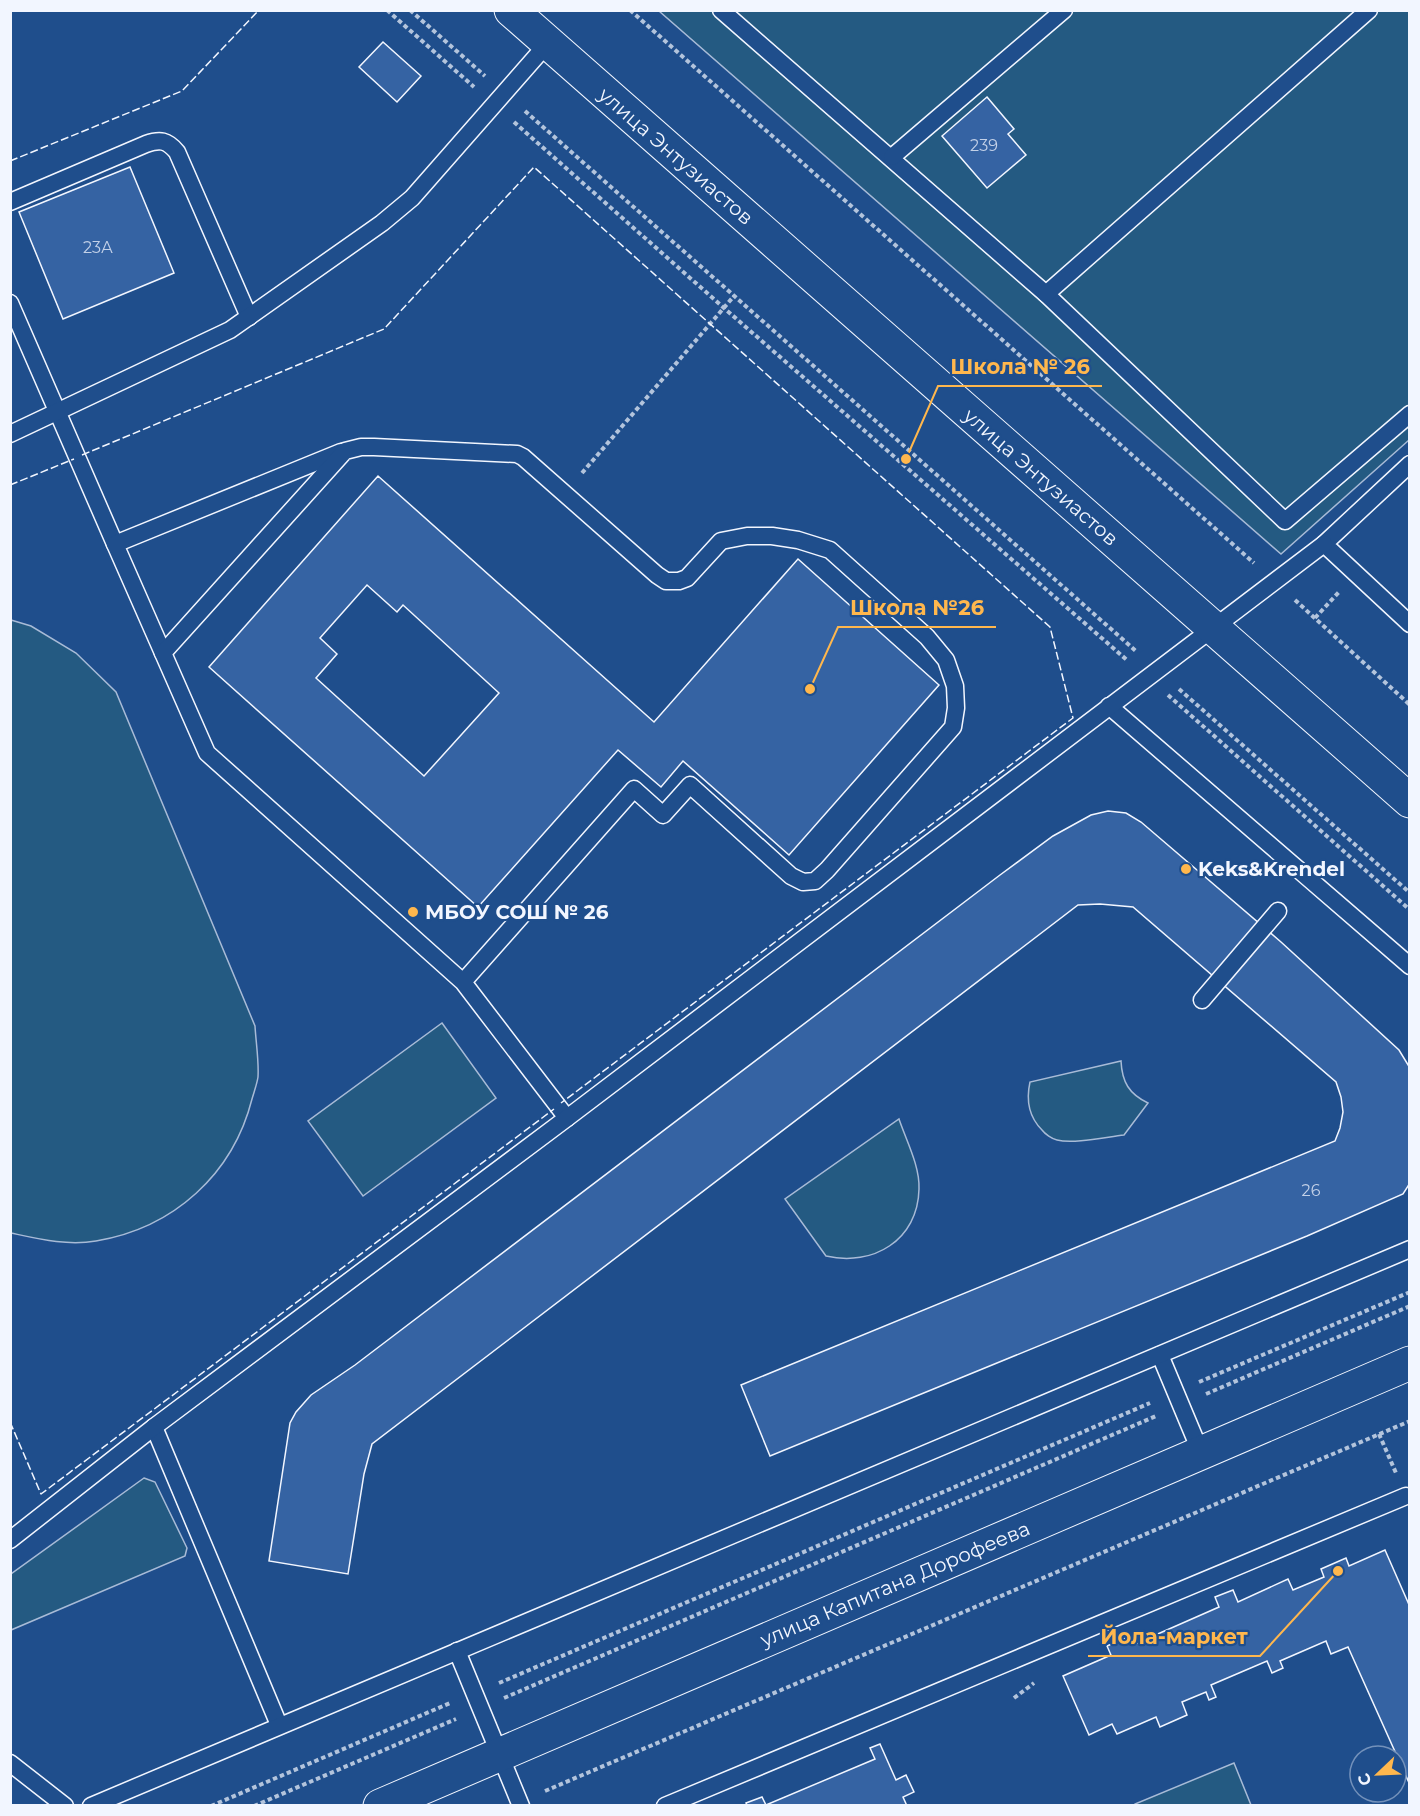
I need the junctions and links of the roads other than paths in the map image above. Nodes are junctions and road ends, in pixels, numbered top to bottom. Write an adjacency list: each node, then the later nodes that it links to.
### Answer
1 (511, 10): 5 (street, улица Энтузиастов)
2 (722, 10): 6 (lane)
3 (1064, 10): 6 (lane)
4 (1370, 10): 8 (lane)
5 (548, 43): 10 (lane); 19 (street, улица Энтузиастов)
6 (892, 158): 8 (lane)
7 (10, 202): 10 (lane)
8 (1046, 294): 12 (lane)
9 (10, 303): 11 (lane)
10 (249, 317): 11 (lane)
11 (58, 412): 13 (lane); 16 (lane)
12 (1410, 414)
13 (10, 434)
14 (345, 451): 16 (lane); 20 (lane); 25 (lane)
15 (1410, 464): 17 (lane)
16 (116, 544): 20 (lane)
17 (1324, 544): 18 (lane); 19 (lane)
18 (1410, 624)
19 (1212, 628): 21 (lane); 22 (street, улица Энтузиастов)
20 (163, 653): 25 (lane)
21 (1110, 706): 24 (lane); 27 (lane)
22 (1410, 801)
23 (1278, 911): 26 (lane)
24 (1410, 966)
25 (463, 981): 27 (lane)
26 (1202, 1000)
27 (567, 1118): 31 (lane)
28 (1410, 1249): 29 (lane)
29 (1160, 1355): 32 (lane); 35 (lane)
30 (1410, 1363): 32 (street, улица Капитана Дорофеева)
31 (154, 1427): 34 (lane); 36 (lane)
32 (1201, 1453): 37 (street, улица Капитана Дорофеева)
33 (1406, 1496): 43 (lane)
34 (10, 1540)
35 (457, 1651): 36 (lane); 37 (lane)
36 (279, 1725): 41 (lane)
37 (500, 1754): 39 (lane); 42 (street, улица Капитана Дорофеева)
38 (10, 1763): 40 (lane)
39 (520, 1804)
40 (65, 1806)
41 (91, 1806)
42 (380, 1806)
43 (665, 1806)

